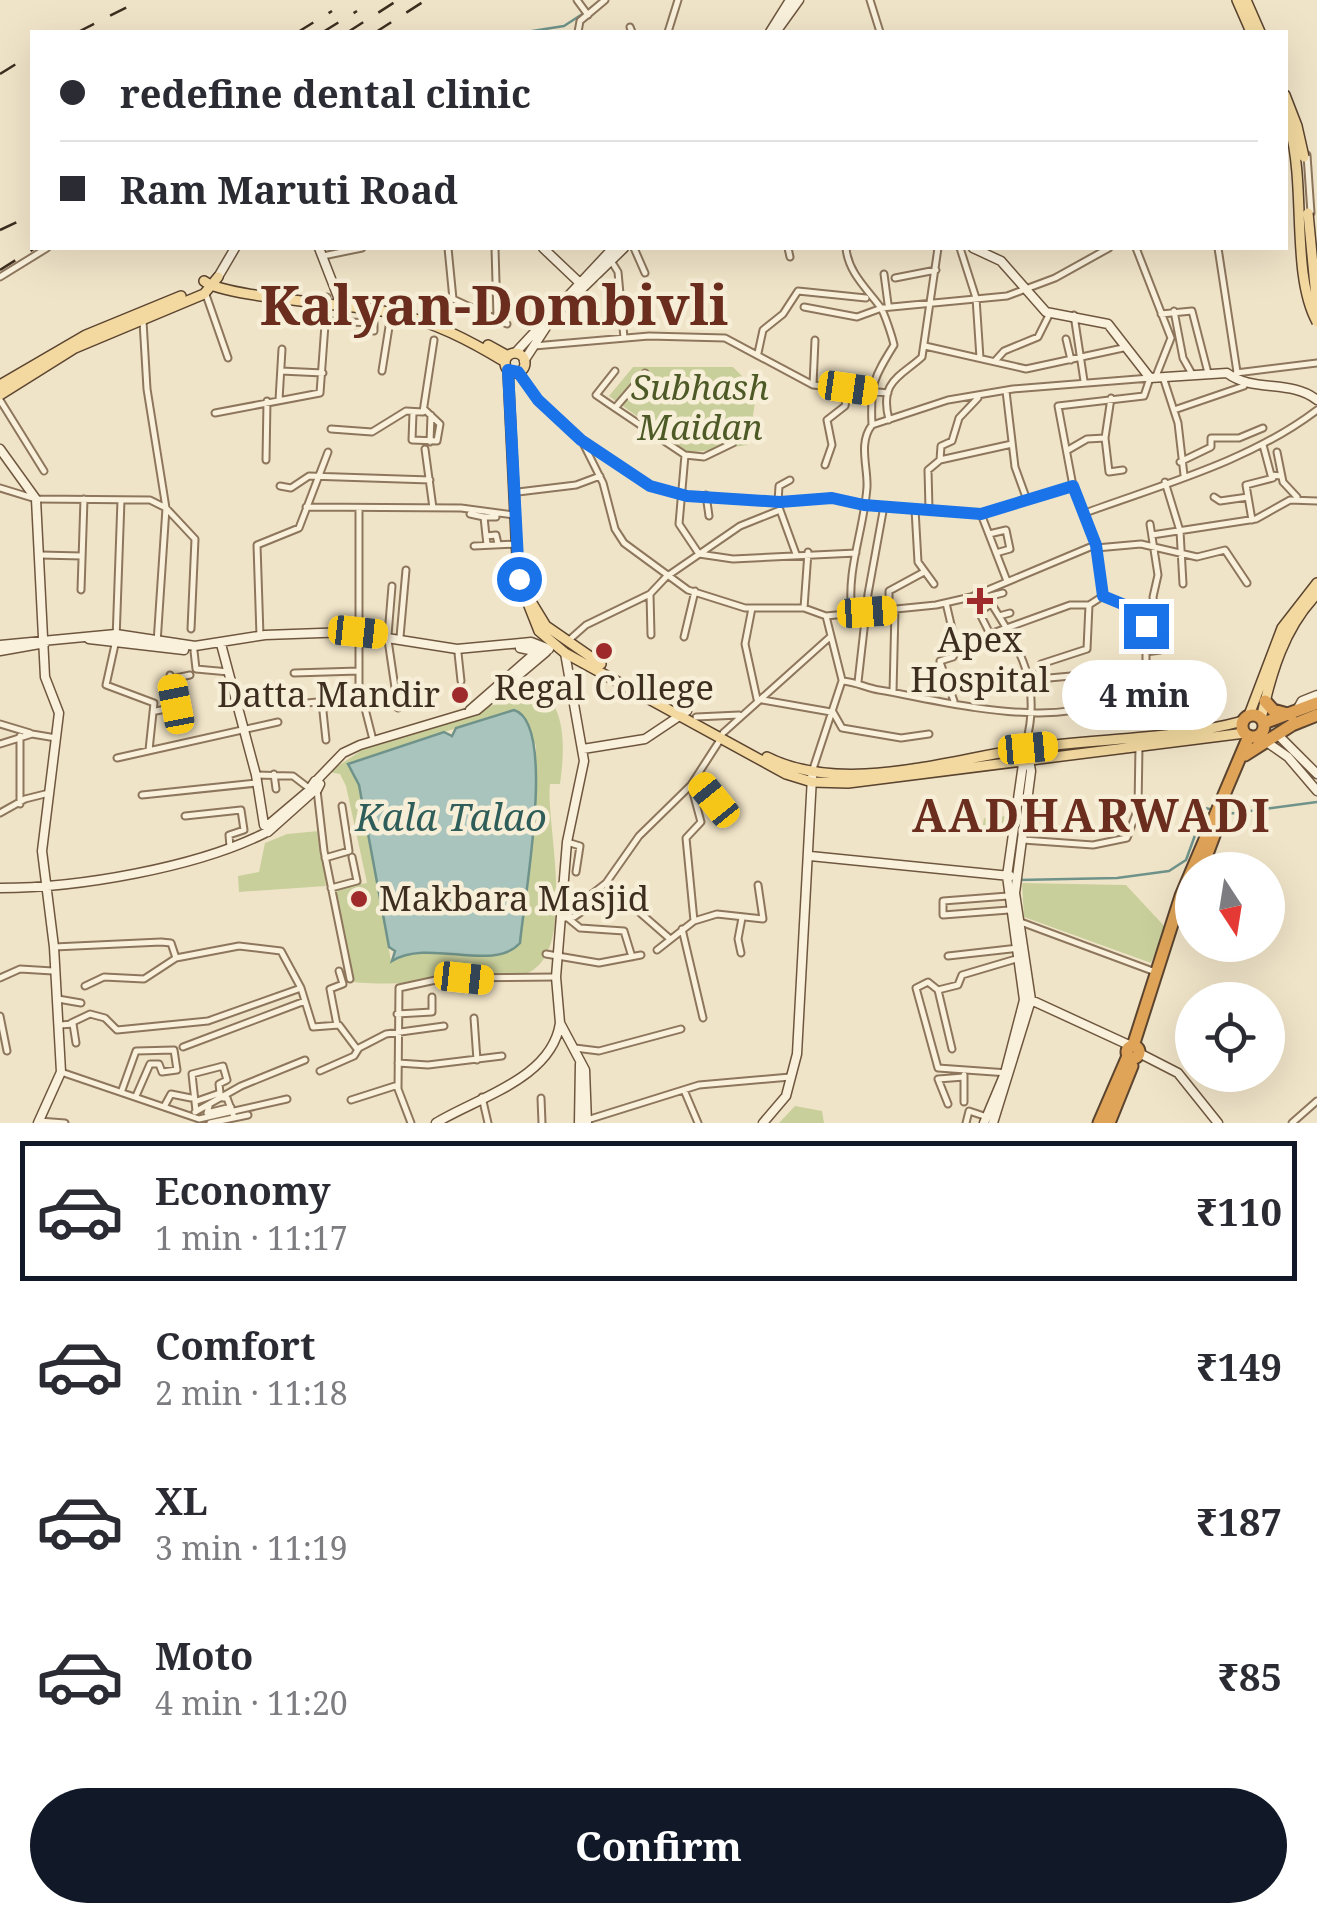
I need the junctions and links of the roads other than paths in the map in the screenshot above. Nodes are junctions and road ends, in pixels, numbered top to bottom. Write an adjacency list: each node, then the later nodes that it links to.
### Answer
1 (578, 0): 9 (street)
2 (606, 0): 9 (street)
3 (678, 0): 11 (street)
4 (790, 0): 12 (street)
5 (799, 0): 13 (street)
6 (870, 0): 14 (street)
7 (1237, 0): 15 (main road)
8 (1246, 0): 16 (main road)
9 (588, 14): 10 (street)
10 (578, 30)
11 (669, 30)
12 (774, 30)
13 (775, 30)
14 (877, 30)
15 (1250, 30)
16 (1259, 30)
17 (1289, 121): 18 (street); 19 (street); 53 (main road, bridge); 62 (main road, bridge)
18 (1313, 191): 19 (street)
19 (1298, 217): 20 (street)
20 (1288, 218)
21 (44, 250): 41 (street)
22 (234, 250): 43 (street)
23 (448, 250): 59 (street)
24 (495, 250): 59 (street)
25 (544, 250): 44 (street)
26 (635, 250): 39 (street)
27 (788, 250): 37 (street)
28 (846, 250): 46 (street)
29 (938, 250): 38 (street)
30 (961, 250): 47 (street)
31 (978, 250): 45 (street)
32 (1105, 250): 45 (street)
33 (1137, 250): 57 (street)
34 (1218, 250): 89 (street)
35 (321, 252): 49 (street)
36 (611, 254): 44 (street); 66 (street)
37 (790, 257)
38 (936, 270): 42 (street); 50 (street)
39 (645, 273)
40 (884, 274): 52 (street)
41 (0, 277)
42 (896, 278)
43 (210, 284): 48 (main road); 60 (main road); 76 (street); 93 (main road)
44 (582, 284): 65 (street)
45 (1023, 288): 47 (street); 56 (street)
46 (868, 298): 52 (street); 74 (street)
47 (976, 298): 50 (street); 77 (street)
48 (326, 299): 49 (main road); 61 (street)
49 (339, 300): 54 (main road)
50 (931, 302): 52 (street); 71 (street)
51 (804, 307): 52 (street)
52 (883, 307): 97 (street)
53 (1317, 308)
54 (397, 311): 81 (main road); 83 (street)
55 (1174, 311): 57 (street); 87 (street); 87 (street)
56 (1050, 313): 58 (street); 80 (street)
57 (1161, 314): 90 (street)
58 (1074, 315): 72 (street); 75 (street)
59 (497, 316): 63 (street)
60 (143, 318): 100 (main road); 161 (street)
61 (326, 320): 64 (street); 88 (street)
62 (1317, 322)
63 (508, 324)
64 (374, 330)
65 (537, 332): 70 (street); 81 (street)
66 (624, 338): 70 (street); 74 (street)
67 (1066, 339): 78 (street)
68 (434, 340): 106 (street)
69 (814, 340): 92 (street)
70 (532, 346): 79 (street); 81 (street)
71 (925, 346): 77 (street); 98 (street)
72 (1124, 348): 75 (street); 90 (street)
73 (282, 349): 84 (street)
74 (758, 353): 92 (street)
75 (1081, 356): 78 (street); 91 (street)
76 (228, 358)
77 (980, 358): 80 (street)
78 (1070, 360): 80 (street)
79 (524, 361): 81 (main road)
80 (995, 361)
81 (513, 362): 117 (street); 146 (main road); 169 (main road)
82 (1317, 363): 89 (street)
83 (382, 371)
84 (280, 372): 88 (street); 102 (street)
85 (616, 372): 105 (street)
86 (645, 372): 105 (street)
87 (1208, 372): 89 (street); 90 (street)
88 (323, 373): 102 (street)
89 (1234, 374): 94 (street)
90 (1156, 379): 91 (street); 101 (street); 107 (street)
91 (1084, 381): 96 (street)
92 (812, 385): 95 (street)
93 (0, 386)
94 (1244, 386): 103 (street); 107 (street)
95 (848, 388): 97 (street); 132 (street)
96 (1006, 390): 99 (street); 119 (street)
97 (871, 392): 98 (street); 113 (street)
98 (888, 393): 112 (street)
99 (985, 394): 112 (street); 129 (street)
100 (0, 398): 134 (street)
101 (1111, 398): 116 (street); 123 (street)
102 (278, 400): 104 (street)
103 (1317, 400)
104 (267, 401): 109 (street); 128 (street)
105 (615, 408): 127 (street)
106 (424, 409): 110 (street); 111 (street)
107 (1174, 410): 130 (street)
108 (1317, 410): 121 (street)
109 (215, 413)
110 (413, 413): 115 (street); 120 (street)
111 (431, 415): 120 (street); 120 (street)
112 (888, 420): 113 (street)
113 (872, 426): 158 (street)
114 (1263, 428): 130 (street)
115 (331, 429)
116 (1106, 438): 123 (street); 133 (street)
117 (581, 440): 126 (street); 131 (street)
118 (733, 443): 127 (street)
119 (1012, 444): 129 (street); 154 (street)
120 (428, 445): 140 (street)
121 (1263, 445): 135 (street); 139 (street)
122 (0, 449): 151 (street)
123 (1068, 450): 144 (street)
124 (328, 452): 136 (street)
125 (1276, 452): 138 (street)
126 (604, 453): 131 (street); 147 (street)
127 (686, 454): 147 (street)
128 (266, 460)
129 (940, 460): 165 (street)
130 (1180, 462): 135 (street)
131 (594, 465): 137 (street)
132 (824, 465)
133 (1123, 470)
134 (44, 472)
135 (1184, 475): 142 (street)
136 (315, 476): 140 (street); 143 (street); 160 (street)
137 (600, 476): 146 (street); 195 (street)
138 (1281, 476): 139 (street); 155 (street)
139 (1273, 478): 150 (street)
140 (430, 480): 162 (street)
141 (790, 480): 157 (street)
142 (1165, 482): 166 (street); 175 (street)
143 (280, 486)
144 (1073, 486): 154 (street); 166 (street)
145 (0, 488): 151 (street)
146 (518, 492): 232 (main road)
147 (680, 494): 148 (street); 189 (street)
148 (706, 495): 157 (street); 170 (street)
149 (1214, 497): 150 (street)
150 (1248, 497): 173 (street)
151 (36, 499): 152 (street); 191 (street)
152 (84, 500): 153 (street); 192 (street)
153 (121, 500): 161 (street); 225 (street)
154 (1028, 500): 168 (street)
155 (1300, 500): 156 (street); 173 (street)
156 (1317, 501)
157 (779, 505): 158 (street); 189 (street); 190 (street)
158 (864, 505): 159 (street); 187 (street)
159 (884, 506): 164 (street); 214 (street)
160 (306, 507): 163 (street); 223 (street)
161 (166, 508): 220 (street); 231 (street)
162 (433, 508): 163 (street); 169 (street)
163 (359, 509): 221 (street)
164 (915, 509): 165 (street); 194 (street)
165 (929, 510): 168 (street)
166 (1085, 513): 184 (street)
167 (470, 514): 171 (street)
168 (981, 514): 176 (street)
169 (514, 515): 181 (main road)
170 (709, 516)
171 (484, 517): 172 (street); 178 (street)
172 (496, 517)
173 (1252, 520): 175 (street)
174 (1150, 524): 177 (street)
175 (1180, 531): 177 (street); 186 (street)
176 (988, 534): 188 (street); 188 (street)
177 (1151, 535): 182 (street)
178 (486, 536): 179 (street); 180 (street)
179 (487, 544): 180 (street); 183 (street)
180 (498, 544): 181 (street)
181 (516, 544): 232 (main road)
182 (1152, 545): 184 (street); 186 (street); 229 (street)
183 (474, 546)
184 (1096, 547): 196 (street); 207 (street)
185 (808, 552): 187 (street); 190 (street); 212 (street)
186 (1181, 552): 197 (street); 200 (street)
187 (856, 553): 215 (street)
188 (996, 553): 196 (street)
189 (699, 554): 190 (street); 195 (street)
190 (796, 554)
191 (39, 555): 192 (street); 230 (street)
192 (82, 556): 202 (street)
193 (406, 570): 227 (street)
194 (924, 572): 199 (street); 213 (street)
195 (666, 577): 203 (street); 205 (street)
196 (1007, 582): 208 (street)
197 (1247, 583)
198 (1317, 583): 267 (main road)
199 (934, 584)
200 (1183, 584)
201 (392, 586): 226 (street)
202 (81, 590)
203 (695, 591): 211 (street); 224 (street)
204 (1003, 593): 208 (street)
205 (650, 594): 222 (street); 232 (street)
206 (1317, 594): 251 (main road)
207 (1103, 596): 210 (street); 229 (street)
208 (987, 597): 209 (street); 218 (street); 219 (street)
209 (946, 603): 213 (street); 253 (street)
210 (1088, 605): 219 (street); 242 (street)
211 (752, 608): 212 (street); 250 (street)
212 (804, 608): 217 (street)
213 (892, 610): 214 (street); 247 (street)
214 (867, 612): 215 (street); 246 (street)
215 (852, 613): 217 (street)
216 (1010, 613): 218 (street)
217 (826, 616): 228 (street)
218 (999, 616): 219 (street)
219 (1006, 628): 243 (street)
220 (191, 629)
221 (358, 634): 223 (street); 226 (street); 233 (street); 237 (street)
222 (650, 635)
223 (260, 636): 233 (street)
224 (684, 636)
225 (116, 637): 230 (street); 231 (street); 258 (street)
226 (388, 637): 227 (street); 236 (street); 256 (street)
227 (400, 637): 232 (street)
228 (830, 637): 245 (street); 250 (street)
229 (1160, 640): 257 (street)
230 (43, 641): 234 (street); 272 (street)
231 (157, 643): 235 (street)
232 (553, 645): 236 (street); 260 (main road); 274 (street); 278 (street)
233 (222, 647): 235 (street); 238 (street)
234 (0, 648)
235 (191, 649): 238 (street)
236 (458, 653): 244 (street)
237 (358, 671): 239 (street); 249 (street)
238 (229, 672): 266 (street)
239 (294, 673)
240 (190, 675): 258 (street)
241 (1071, 676): 242 (street)
242 (1038, 679): 243 (street)
243 (1030, 680): 257 (street)
244 (461, 681)
245 (842, 681): 246 (street); 259 (street)
246 (858, 682): 247 (street)
247 (894, 692): 253 (street)
248 (1317, 694): 263 (street)
249 (360, 698): 252 (street); 274 (street)
250 (757, 699): 259 (street); 261 (street)
251 (1265, 701): 263 (highway); 267 (main road)
252 (322, 702): 254 (street); 273 (street)
253 (954, 703): 257 (street)
254 (296, 704)
255 (1317, 704): 263 (highway)
256 (398, 708)
257 (1034, 710): 280 (street)
258 (156, 711): 279 (street)
259 (832, 711): 269 (street); 285 (street)
260 (688, 714): 261 (street); 270 (main road); 278 (street)
261 (738, 715): 270 (street)
262 (1317, 715): 263 (highway)
263 (1294, 719): 267 (highway); 277 (street)
264 (278, 722): 266 (street)
265 (0, 724): 268 (street)
266 (245, 729): 279 (street); 287 (street)
267 (1257, 729): 276 (main road); 277 (street); 280 (main road); 281 (street); 296 (highway); 296 (highway)
268 (32, 734): 271 (street); 272 (street)
269 (929, 734)
270 (722, 735): 285 (main road); 286 (street)
271 (20, 736): 275 (street); 294 (street)
272 (56, 738): 292 (street)
273 (326, 740)
274 (374, 740): 289 (street)
275 (0, 744)
276 (1139, 744): 280 (main road); 301 (street)
277 (1294, 748): 281 (street); 284 (street)
278 (584, 749): 302 (street)
279 (150, 750): 282 (street)
280 (1026, 751): 285 (main road); 301 (street)
281 (1284, 754): 291 (street)
282 (117, 758)
283 (274, 774): 287 (street); 289 (street); 290 (street)
284 (1317, 774)
285 (812, 777): 305 (street)
286 (696, 778): 288 (street); 299 (street)
287 (257, 779): 293 (street); 300 (street)
288 (691, 786): 309 (street); 318 (street)
289 (315, 787): 300 (street); 306 (street)
290 (276, 789)
291 (1317, 791)
292 (49, 793): 294 (street); 312 (street)
293 (142, 794)
294 (20, 804): 297 (street)
295 (342, 806): 306 (street)
296 (1220, 810): 304 (highway); 332 (highway)
297 (0, 813)
298 (185, 816): 303 (street)
299 (731, 818)
300 (265, 829): 303 (street)
301 (1017, 839): 308 (street)
302 (567, 842): 307 (street); 317 (street)
303 (230, 844): 312 (street)
304 (1207, 852)
305 (810, 856): 308 (street); 374 (street)
306 (326, 860): 313 (street); 313 (street)
307 (576, 872)
308 (1011, 876): 314 (street); 315 (street)
309 (606, 883): 317 (street); 321 (street)
310 (758, 885): 316 (street)
311 (0, 886): 312 (street)
312 (46, 886): 322 (street)
313 (331, 888): 336 (street)
314 (1008, 896): 315 (street); 315 (street)
315 (1012, 916): 325 (street); 332 (street)
316 (742, 918): 318 (street); 324 (street)
317 (565, 919): 327 (street); 329 (street)
318 (694, 920): 320 (street)
319 (1175, 928): 332 (highway)
320 (682, 929): 321 (street); 348 (street)
321 (669, 938): 323 (street)
322 (54, 947): 330 (street); 333 (street)
323 (658, 950)
324 (742, 952)
325 (1017, 952): 328 (street); 339 (street); 343 (street)
326 (641, 954): 329 (street)
327 (550, 955): 329 (street); 334 (street)
328 (948, 956)
329 (632, 957)
330 (176, 958): 337 (street); 338 (street)
331 (339, 971): 352 (street)
332 (1157, 971): 363 (highway)
333 (53, 972): 335 (street); 341 (street)
334 (556, 977): 345 (street); 350 (street)
335 (0, 978)
336 (350, 979)
337 (85, 986)
338 (301, 988): 342 (street); 349 (street)
339 (938, 990): 361 (street); 368 (street)
340 (432, 997): 345 (street)
341 (55, 999): 344 (street); 351 (street)
342 (305, 1000): 352 (street); 359 (street)
343 (1027, 1000): 363 (street); 373 (street)
344 (80, 1003)
345 (397, 1014): 355 (street)
346 (0, 1016): 362 (street)
347 (474, 1018): 366 (street)
348 (703, 1018)
349 (71, 1023): 351 (street); 357 (street)
350 (560, 1024): 356 (street); 358 (street)
351 (60, 1025): 371 (street)
352 (337, 1025): 360 (street)
353 (444, 1026): 355 (street)
354 (680, 1028): 358 (street)
355 (397, 1032): 360 (street); 367 (street)
356 (555, 1042): 358 (street); 382 (street)
357 (76, 1044)
358 (570, 1044): 396 (street)
359 (182, 1047)
360 (359, 1048): 370 (street)
361 (952, 1049)
362 (7, 1051)
363 (1134, 1052): 394 (street); 408 (highway); 409 (highway)
364 (502, 1056): 366 (street)
365 (306, 1060): 391 (street)
366 (477, 1060): 367 (street)
367 (398, 1063): 377 (street)
368 (938, 1068): 372 (street); 375 (street)
369 (208, 1069): 376 (street); 381 (street); 381 (street)
370 (320, 1070)
371 (61, 1072): 378 (street); 398 (street)
372 (964, 1074): 373 (street); 375 (street); 387 (street)
373 (1008, 1074): 397 (street)
374 (792, 1077): 379 (street); 406 (street)
375 (940, 1077): 388 (street)
376 (211, 1078)
377 (398, 1085): 385 (street); 400 (street)
378 (122, 1090): 380 (street); 380 (street)
379 (684, 1090): 390 (street); 405 (street)
380 (136, 1096): 389 (street)
381 (191, 1097): 389 (street); 391 (street)
382 (483, 1098): 401 (street); 402 (street)
383 (542, 1098): 403 (street)
384 (286, 1099): 393 (street)
385 (351, 1100)
386 (1317, 1101): 410 (street)
387 (964, 1102)
388 (948, 1104)
389 (165, 1105): 391 (street)
390 (622, 1111): 396 (street); 404 (street)
391 (193, 1113): 395 (street)
392 (235, 1115): 393 (street); 395 (street); 395 (street)
393 (248, 1116)
394 (1211, 1119)
395 (205, 1121)
396 (583, 1121)
397 (990, 1121): 407 (street)
398 (39, 1122): 399 (street)
399 (65, 1123)
400 (412, 1123)
401 (433, 1123)
402 (488, 1123)
403 (542, 1123)
404 (625, 1123)
405 (698, 1123)
406 (763, 1123)
407 (966, 1123)
408 (1098, 1123)
409 (1108, 1123)
410 (1292, 1123)

